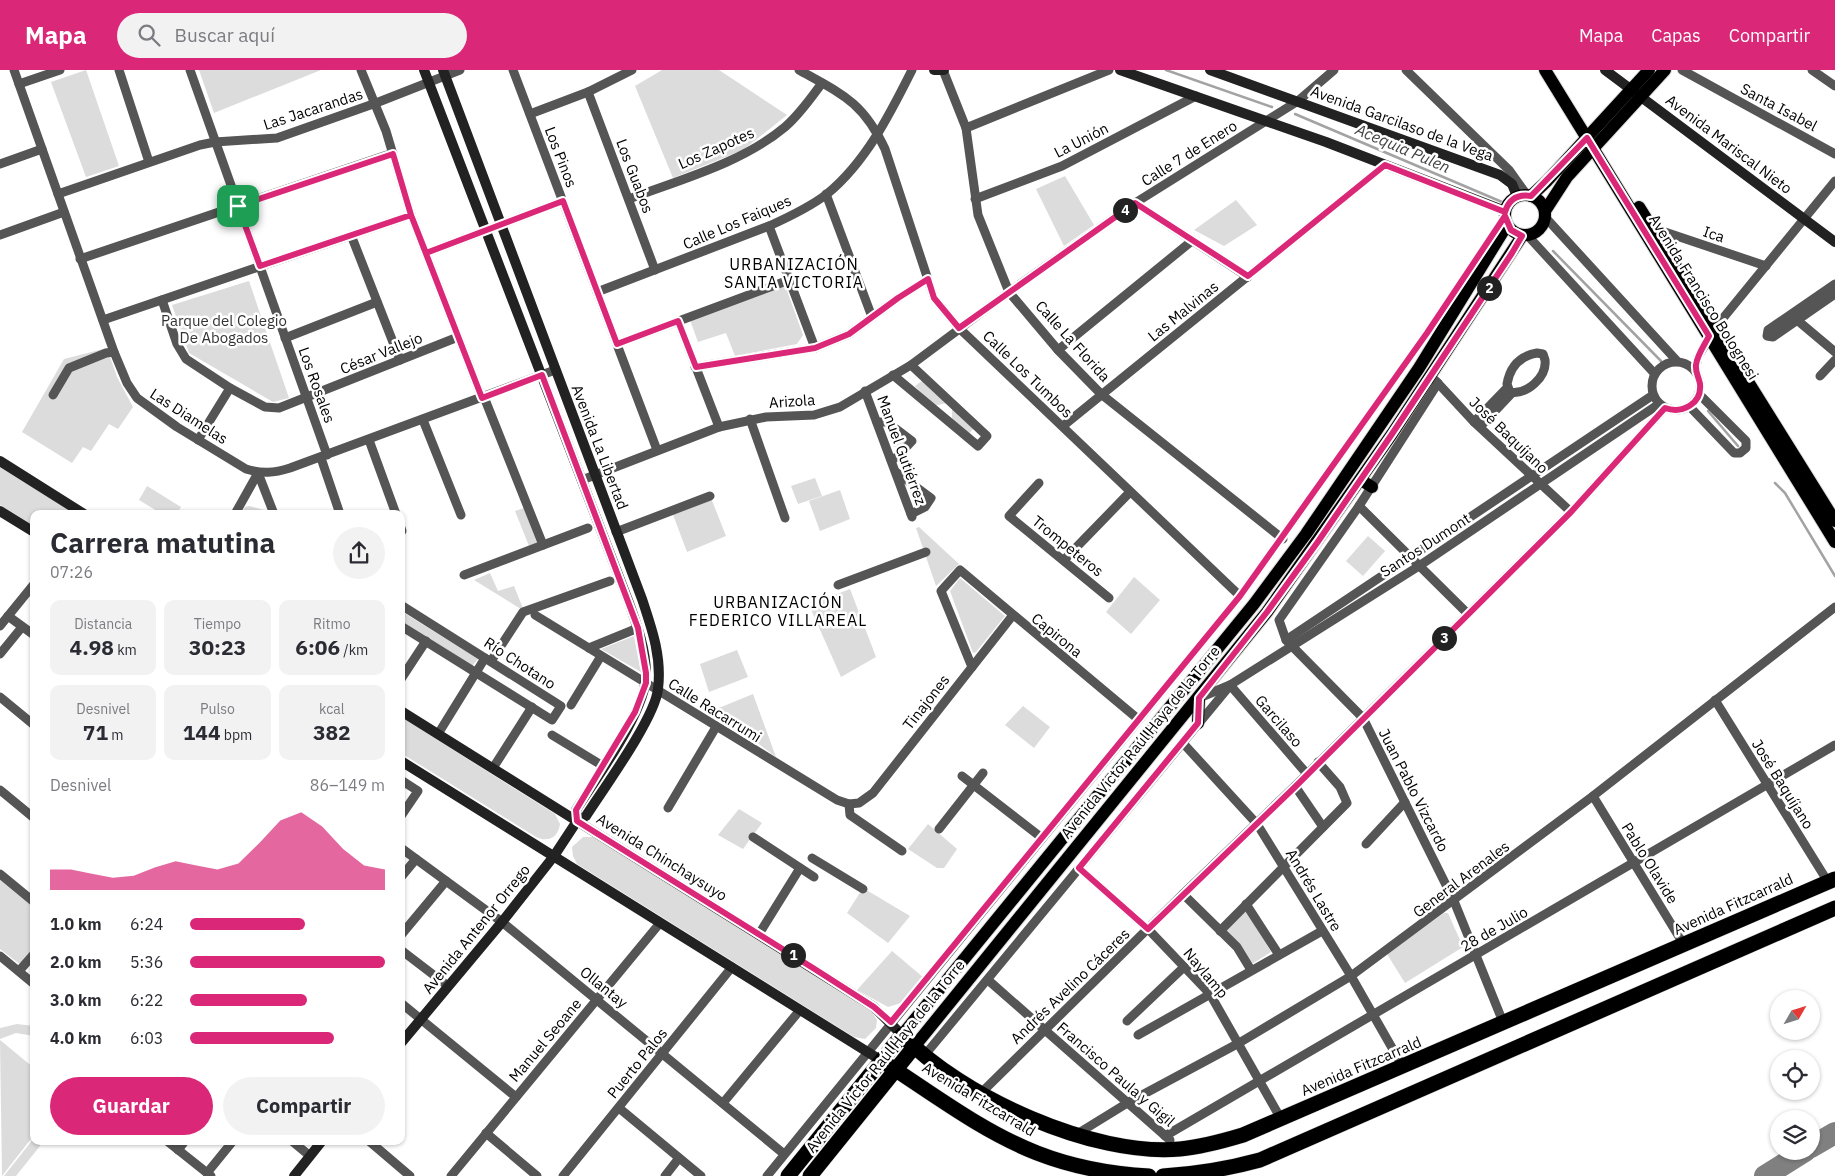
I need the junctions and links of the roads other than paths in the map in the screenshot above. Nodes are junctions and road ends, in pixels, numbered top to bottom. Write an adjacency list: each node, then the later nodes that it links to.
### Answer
1 (14, 70): 29 (street, Las Diamelas)
2 (60, 70): 29 (street)
3 (119, 70): 45 (street)
4 (190, 70): 41 (street, Los Rosales)
5 (361, 70): 35 (street)
6 (424, 70): 27 (street, Avenida La Libertad)
7 (460, 70): 26 (street, Las Jacarandas)
8 (513, 70): 36 (street, Los Pinos)
9 (632, 70): 31 (street)
10 (799, 70): 28 (street, Calle Los Tumbos)
11 (912, 70): 39 (street, Calle Los Faiques)
12 (934, 70): 13 (street, Calle La Florida)
13 (943, 70): 38 (street, Calle La Florida)
14 (1109, 70): 38 (street)
15 (1120, 70): 33 (street)
16 (1210, 70): 34 (street, Avenida Garcilaso de la Vega)
17 (1334, 70): 34 (street, Calle 7 de Enero)
18 (1406, 70): 51 (street)
19 (1545, 70): 40 (main road, Avenida Francisco Bolognesi)
20 (1554, 70): 40 (main road, Avenida Francisco Bolognesi)
21 (1605, 70): 32 (street, Avenida Mariscal Nieto)
22 (1649, 70): 32 (main road)
23 (1665, 70): 32 (main road)
24 (1682, 70): 44 (street, Santa Isabel)
25 (1812, 70): 30 (street)
26 (444, 73): 27 (street, Las Jacarandas); 62 (street, Avenida La Libertad)
27 (429, 82): 35 (street, Las Jacarandas); 65 (street, Avenida La Libertad)
28 (822, 83): 39 (street, Calle Los Tumbos); 52 (street, Los Zapotes)
29 (19, 84): 42 (street, Las Diamelas)
30 (1835, 86)
31 (588, 92): 36 (street); 52 (street, Los Guabos)
32 (1637, 94): 40 (main road); 61 (street, Avenida Mariscal Nieto)
33 (1196, 96): 37 (street); 53 (street, La Unión)
34 (1298, 101): 37 (street, Calle 7 de Enero); 51 (street, Avenida Garcilaso de la Vega)
35 (376, 103): 41 (street, Las Jacarandas); 43 (street)
36 (530, 114): 54 (street, Los Pinos)
37 (1266, 120): 47 (street); 55 (street, Calle 7 de Enero)
38 (966, 128): 53 (street, Calle La Florida)
39 (877, 133): 50 (street, Calle Los Faiques); 77 (street, Calle Los Tumbos)
40 (1593, 140): 51 (main road); 59 (main road); 64 (main road, Avenida Francisco Bolognesi); 90 (main road, Avenida Francisco Bolognesi)
41 (215, 142): 45 (street, Las Jacarandas); 56 (street, Los Rosales)
42 (42, 149): 46 (street); 49 (street, Las Diamelas)
43 (393, 154): 56 (street); 58 (street)
44 (1835, 154)
45 (149, 162): 49 (street, Las Jacarandas)
46 (0, 164)
47 (1385, 165): 60 (street); 76 (street, Las Malvinas)
48 (1835, 181): 61 (street)
49 (58, 194): 57 (street, Las Diamelas)
50 (826, 194): 63 (street, Calle Los Faiques); 85 (street)
51 (1525, 196): 59 (main road); 60 (main road)
52 (629, 199): 75 (street, Los Guabos)
53 (975, 199): 81 (street, Calle La Florida)
54 (563, 201): 62 (street); 80 (street, Los Pinos)
55 (1135, 203): 69 (street); 81 (street, Calle 7 de Enero)
56 (238, 206): 72 (street); 73 (street, Los Rosales)
57 (64, 212): 66 (street); 72 (street, Las Diamelas)
58 (411, 215): 67 (street); 71 (street)
59 (1545, 215): 68 (main road); 99 (street)
60 (1506, 218): 68 (main road); 159 (street); 291 (main road, Avenida Victor Raúl Haya de la Torre)
61 (1804, 219): 70 (street, Avenida Mariscal Nieto); 74 (street)
62 (501, 224): 65 (street); 103 (street, Avenida La Libertad)
63 (769, 226): 75 (street, Calle Los Faiques); 78 (street)
64 (1653, 228): 74 (street, Ica); 90 (main road, Avenida Francisco Bolognesi)
65 (486, 230): 71 (street); 106 (street, Avenida La Libertad)
66 (0, 234)
67 (351, 235): 73 (street); 84 (street)
68 (1525, 236): 105 (street); 109 (main road, Avenida Victor Raúl Haya de la Torre)
69 (1192, 240): 76 (street); 95 (street)
70 (1835, 242)
71 (426, 253): 92 (street)
72 (80, 259): 86 (street, Las Diamelas)
73 (260, 266): 83 (street); 91 (street, Los Rosales)
74 (1766, 266): 90 (street)
75 (655, 270): 80 (street, Calle Los Faiques)
76 (1248, 276): 113 (street, Las Malvinas)
77 (928, 279): 85 (street); 89 (street, Calle Los Tumbos)
78 (790, 280): 88 (street); 94 (street)
79 (1835, 284): 87 (street)
80 (597, 292): 93 (street, Los Pinos)
81 (1008, 292): 89 (street, Arizola); 95 (street, Calle La Florida)
82 (1835, 294): 87 (street)
83 (162, 300): 86 (street); 110 (street, César Vallejo)
84 (377, 302): 91 (street); 98 (street)
85 (872, 317): 94 (street)
86 (103, 320): 96 (street, Las Diamelas)
87 (1798, 320): 97 (street)
88 (678, 321): 93 (street); 102 (street)
89 (959, 328): 101 (street, Arizola); 127 (street, Calle Los Tumbos)
90 (1712, 332): 99 (street); 104 (street); 155 (main road, Avenida Francisco Bolognesi)
91 (285, 338): 117 (street, Los Rosales)
92 (458, 338): 98 (street, César Vallejo); 118 (street)
93 (617, 344): 131 (street, Los Pinos)
94 (815, 348): 102 (street)
95 (1058, 350): 113 (street, Calle La Florida)
96 (114, 352): 115 (street); 129 (street, Las Diamelas)
97 (1835, 352)
98 (400, 360): 117 (street, César Vallejo)
99 (1682, 362): 104 (street); 105 (street)
100 (1834, 363): 108 (street)
101 (910, 365): 107 (street, Arizola); 119 (street)
102 (696, 367): 128 (street)
103 (555, 370): 106 (street); 137 (street, Avenida La Libertad)
104 (1695, 371): 114 (street)
105 (1654, 373): 116 (street)
106 (542, 375): 118 (street); 139 (street, Avenida La Libertad)
107 (893, 375): 112 (street, Arizola); 122 (street)
108 (1820, 376)
109 (1434, 379): 126 (street, José Baquíjano); 141 (main road, Avenida Victor Raúl Haya de la Torre)
110 (230, 388): 117 (street, César Vallejo); 129 (street)
111 (1510, 390): 111 (street); 126 (street)
112 (866, 391): 123 (street, Arizola); 125 (street, Manuel Gutiérrez)
113 (1101, 394): 127 (street, Las Malvinas); 159 (street, Calle La Florida)
114 (1699, 394): 121 (street); 121 (street)
115 (53, 395)
116 (1653, 395): 120 (street); 138 (street, Santos Dumont)
117 (306, 397): 132 (street, Los Rosales)
118 (483, 398): 124 (street); 161 (street)
119 (952, 405): 122 (street); 122 (street)
120 (1662, 406): 121 (street); 142 (street, Santos Dumont); 152 (street, Andrés Avelino Cáceres)
121 (1689, 406)
122 (938, 413)
123 (750, 419): 128 (street, Arizola); 154 (street)
124 (423, 420): 130 (street); 153 (street)
125 (877, 422): 133 (street, Manuel Gutiérrez); 133 (street)
126 (1477, 425): 138 (street, José Baquíjano)
127 (1063, 426): 143 (street, Calle Los Tumbos)
128 (719, 427): 131 (street, Arizola)
129 (198, 440): 136 (street, Las Diamelas)
130 (369, 440): 132 (street); 150 (street)
131 (657, 450): 137 (street, Arizola)
132 (324, 456): 136 (street); 149 (street, Los Rosales)
133 (891, 460): 135 (street, Manuel Gutiérrez)
134 (0, 461): 146 (street)
135 (896, 472): 135 (street, Manuel Gutiérrez)
136 (258, 473): 147 (street); 148 (street)
137 (594, 475): 139 (street, Arizola); 158 (street, Avenida La Libertad)
138 (1533, 477): 142 (street, José Baquíjano); 163 (street, Santos Dumont)
139 (582, 480): 173 (street, Avenida La Libertad)
140 (1039, 482): 164 (street, Trompeteros)
141 (1366, 483): 145 (street); 199 (main road, Avenida Victor Raúl Haya de la Torre)
142 (1541, 485): 152 (street, José Baquíjano); 165 (street, Santos Dumont)
143 (1130, 492): 164 (street); 170 (street, Calle Los Tumbos)
144 (710, 496): 158 (street)
145 (1359, 506): 163 (street); 187 (street, Juan Pablo Vizcardo)
146 (78, 510)
147 (237, 510)
148 (272, 510)
149 (339, 510)
150 (395, 510)
151 (0, 511): 157 (street)
152 (1571, 512): 176 (street, Andrés Avelino Cáceres)
153 (461, 515)
154 (785, 518)
155 (1832, 523): 160 (main road, Avenida Francisco Bolognesi)
156 (588, 528): 161 (street)
157 (30, 530)
158 (616, 532): 171 (street, Avenida La Libertad)
159 (1282, 539): 170 (street)
160 (1835, 542)
161 (543, 545): 166 (street)
162 (926, 552): 168 (street)
163 (1411, 558): 165 (street); 187 (street, Santos Dumont)
164 (1064, 560): 172 (street, Trompeteros)
165 (1419, 566): 176 (street); 187 (street, Santos Dumont)
166 (464, 575)
167 (610, 581): 191 (street)
168 (838, 585)
169 (30, 589): 179 (street)
170 (1240, 596): 205 (street)
171 (642, 598): 173 (street); 197 (street, Avenida La Libertad)
172 (1109, 598)
173 (629, 603): 184 (street, Avenida La Libertad)
174 (1835, 607): 200 (street, General Arenales)
175 (405, 608): 180 (street, Río Chotano)
176 (1468, 614): 204 (street, Andrés Avelino Cáceres)
177 (535, 615): 188 (street, Calle Racarrumi)
178 (1013, 615): 192 (street, Tinajones); 192 (street, Capirona); 205 (street, Capirona)
179 (8, 616): 181 (street); 182 (street)
180 (431, 624): 186 (street); 191 (street, Río Chotano)
181 (0, 626)
182 (22, 627): 185 (street); 189 (street)
183 (405, 628): 186 (street, Río Chotano)
184 (638, 628): 188 (street); 195 (street, Avenida La Libertad)
185 (30, 632)
186 (424, 640): 193 (street); 194 (street, Río Chotano)
187 (1289, 643): 196 (street, Santos Dumont); 204 (street, Juan Pablo Vizcardo)
188 (589, 648): 190 (street, Calle Racarrumi)
189 (0, 654)
190 (601, 656): 195 (street, Calle Racarrumi); 201 (street)
191 (488, 659): 194 (street); 202 (street, Río Chotano)
192 (972, 667): 229 (street, Tinajones)
193 (405, 672)
194 (476, 672): 202 (street, Río Chotano); 209 (street)
195 (646, 683): 197 (street, Calle Racarrumi); 211 (street, Avenida La Libertad)
196 (1230, 686): 199 (street, Santos Dumont); 207 (street); 220 (street, Garcilaso)
197 (658, 692): 208 (street, Calle Racarrumi); 213 (street, Avenida La Libertad)
198 (0, 697): 206 (street)
199 (1199, 698): 207 (main road); 296 (main road, Avenida Victor Raúl Haya de la Torre)
200 (1715, 700): 224 (street, José Baquíjano); 227 (street, General Arenales)
201 (571, 704)
202 (532, 707): 218 (street)
203 (405, 713): 209 (street, Avenida Chinchaysuyo)
204 (1363, 718): 215 (street, Andrés Avelino Cáceres); 228 (street, Juan Pablo Vizcardo)
205 (1138, 719): 238 (street)
206 (30, 722)
207 (1198, 723): 212 (street)
208 (716, 727): 229 (street, Calle Racarrumi); 230 (street)
209 (438, 734): 218 (street, Avenida Chinchaysuyo)
210 (552, 735): 217 (street)
211 (621, 737): 213 (street); 217 (street, Avenida La Libertad)
212 (1182, 742): 233 (street, Andrés Lastre); 248 (street)
213 (632, 744): 234 (street, Avenida La Libertad)
214 (1835, 745): 224 (street, 28 de Julio)
215 (1318, 762): 220 (street, Andrés Avelino Cáceres); 235 (street)
216 (405, 763): 242 (street)
217 (603, 766): 234 (street, Avenida La Libertad)
218 (493, 768): 234 (street, Avenida Chinchaysuyo)
219 (983, 773): 223 (street)
220 (1307, 774): 225 (street, Andrés Avelino Cáceres)
221 (962, 776): 223 (street)
222 (405, 782): 231 (street)
223 (973, 785): 236 (street); 238 (street)
224 (1768, 785): 245 (street, 28 de Julio); 252 (street, José Baquíjano)
225 (1296, 786): 233 (street, Andrés Avelino Cáceres); 235 (street)
226 (0, 790): 232 (street)
227 (1593, 796): 245 (street, Pablo Olavide); 257 (street, General Arenales)
228 (1405, 802): 239 (street); 257 (street, Juan Pablo Vizcardo)
229 (849, 804): 241 (street)
230 (668, 808)
231 (405, 810)
232 (30, 815)
233 (1257, 824): 246 (street, Andrés Lastre); 255 (street, Andrés Avelino Cáceres)
234 (574, 825): 242 (street, Avenida La Libertad); 266 (street, Avenida Chinchaysuyo)
235 (1323, 827): 246 (street)
236 (939, 829)
237 (753, 837): 247 (street)
238 (1042, 838): 288 (street)
239 (1366, 844)
240 (405, 851): 243 (street, Ollantay)
241 (902, 851)
242 (556, 853): 260 (street, Avenida Antenor Orrego); 261 (street)
243 (416, 858): 249 (street); 253 (street, Ollantay)
244 (812, 858): 254 (street)
245 (1634, 863): 267 (street, Pablo Olavide); 270 (street, 28 de Julio)
246 (1284, 865): 258 (street); 265 (street, Andrés Lastre)
247 (800, 868): 251 (street); 266 (street)
248 (1079, 868): 262 (street, Naylamp); 278 (street)
249 (405, 872)
250 (0, 874): 256 (street)
251 (814, 877)
252 (1831, 880): 267 (highway, Avenida Fitzcarrald)
253 (446, 881): 260 (street, Ollantay); 263 (street)
254 (863, 889)
255 (1183, 894): 262 (street, Andrés Avelino Cáceres); 264 (street)
256 (30, 899)
257 (1454, 901): 270 (street, Juan Pablo Vizcardo); 277 (street, General Arenales)
258 (1246, 904): 264 (street); 269 (street)
259 (1835, 908): 334 (highway)
260 (502, 922): 280 (street, Avenida Antenor Orrego); 282 (street, Ollantay)
261 (660, 923): 274 (street); 282 (street, Manuel Seoane)
262 (1148, 929): 273 (street, Naylamp); 290 (street, Andrés Avelino Cáceres)
263 (405, 930)
264 (1220, 931): 275 (street)
265 (1322, 931): 269 (street); 277 (street, Andrés Lastre)
266 (759, 934): 288 (street, Avenida Chinchaysuyo)
267 (1684, 945): 289 (highway, Avenida Fitzcarrald)
268 (405, 953): 280 (street)
269 (1279, 955): 275 (street)
270 (1477, 955): 285 (street, 28 de Julio); 289 (street, Juan Pablo Vizcardo)
271 (0, 956): 276 (street)
272 (30, 958): 276 (street)
273 (1184, 966): 281 (street, Naylamp); 287 (street)
274 (732, 967): 284 (street); 297 (street, Puerto Palos)
275 (1251, 970): 281 (street)
276 (18, 972): 279 (street)
277 (1351, 976): 285 (street, Andrés Lastre); 294 (street, General Arenales)
278 (988, 980): 290 (street, Francisco Paula y Gigil); 296 (street)
279 (30, 981)
280 (448, 986): 286 (street, Avenida Antenor Orrego)
281 (1210, 994): 292 (street); 294 (street, Naylamp)
282 (597, 1000): 297 (street, Ollantay); 303 (street, Manuel Seoane)
283 (405, 1006): 286 (street)
284 (800, 1010): 295 (street); 305 (street)
285 (1374, 1015): 299 (street, Andrés Lastre); 301 (street, 28 de Julio)
286 (421, 1019): 293 (street, Avenida Antenor Orrego); 303 (street)
287 (1127, 1021)
288 (891, 1022): 291 (street, Avenida Chinchaysuyo); 295 (street)
289 (1503, 1022): 299 (highway, Avenida Fitzcarrald)
290 (1045, 1029): 302 (street, Andrés Avelino Cáceres); 304 (street, Francisco Paula y Gigil)
291 (902, 1035): 296 (highway, Avenida Fitzcarrald); 298 (highway, Avenida Victor Raúl Haya de la Torre)
292 (1138, 1035)
293 (405, 1038)
294 (1239, 1044): 301 (street, Naylamp); 304 (street, General Arenales)
295 (867, 1052): 298 (street); 319 (street)
296 (919, 1052): 300 (highway, Avenida Victor Raúl Haya de la Torre); 302 (highway, Avenida Fitzcarrald)
297 (663, 1054): 305 (street, Ollantay); 306 (street, Puerto Palos)
298 (882, 1061): 300 (highway, Avenida Fitzcarrald); 331 (highway, Avenida Victor Raúl Haya de la Torre)
299 (1403, 1068): 307 (highway, Avenida Fitzcarrald)
300 (896, 1070): 332 (highway, Avenida Victor Raúl Haya de la Torre); 333 (highway, Avenida Fitzcarrald)
301 (1260, 1081): 307 (street, Naylamp); 310 (street, 28 de Julio)
302 (980, 1094): 309 (highway, Avenida Fitzcarrald)
303 (516, 1097): 308 (street, Manuel Seoane)
304 (1129, 1102): 309 (street, General Arenales); 310 (street, Francisco Paula y Gigil)
305 (723, 1103): 319 (street, Ollantay)
306 (619, 1108): 321 (street); 327 (street, Puerto Palos)
307 (1281, 1119): 317 (highway, Avenida Fitzcarrald)
308 (486, 1133): 325 (street, Manuel Seoane); 326 (street)
309 (1077, 1134): 317 (highway, Avenida Fitzcarrald)
310 (1166, 1136): 317 (street, Francisco Paula y Gigil)
311 (172, 1145): 318 (street)
312 (182, 1145): 318 (street)
313 (230, 1145): 322 (street)
314 (297, 1145): 320 (street)
315 (319, 1145): 320 (street)
316 (374, 1145): 324 (street)
317 (1180, 1149)
318 (178, 1150): 322 (street)
319 (784, 1154): 330 (street)
320 (310, 1156): 323 (street)
321 (679, 1158): 328 (street); 329 (street)
322 (209, 1174)
323 (294, 1176)
324 (410, 1176)
325 (451, 1176)
326 (537, 1176)
327 (563, 1176)
328 (665, 1176)
329 (701, 1176)
330 (766, 1176)
331 (788, 1176)
332 (810, 1176)
333 (1149, 1176)
334 (1163, 1176)

